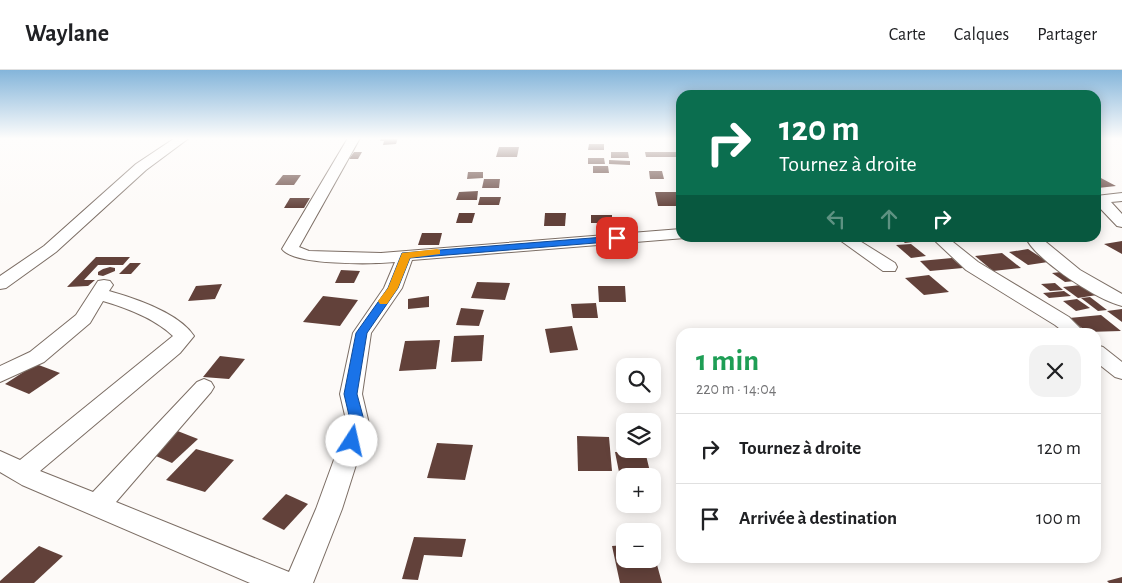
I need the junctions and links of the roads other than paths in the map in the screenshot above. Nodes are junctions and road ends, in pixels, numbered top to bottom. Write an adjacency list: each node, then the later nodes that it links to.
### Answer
1 (148, 162): 13 (street)
2 (340, 162): 11 (street)
3 (1122, 197): 4 (street)
4 (1101, 200)
5 (1101, 203): 6 (street)
6 (1122, 223)
7 (676, 234): 11 (street)
8 (851, 242): 12 (street)
9 (944, 242): 15 (street)
10 (1037, 242): 14 (street)
11 (406, 255): 23 (street)
12 (889, 267)
13 (0, 284)
14 (1122, 301)
15 (1070, 328)
16 (1101, 356): 17 (street)
17 (1122, 372)
18 (0, 375): 20 (street)
19 (204, 387): 21 (street)
20 (11, 467): 21 (street)
21 (97, 505): 22 (street)
22 (282, 583)
23 (299, 583)

